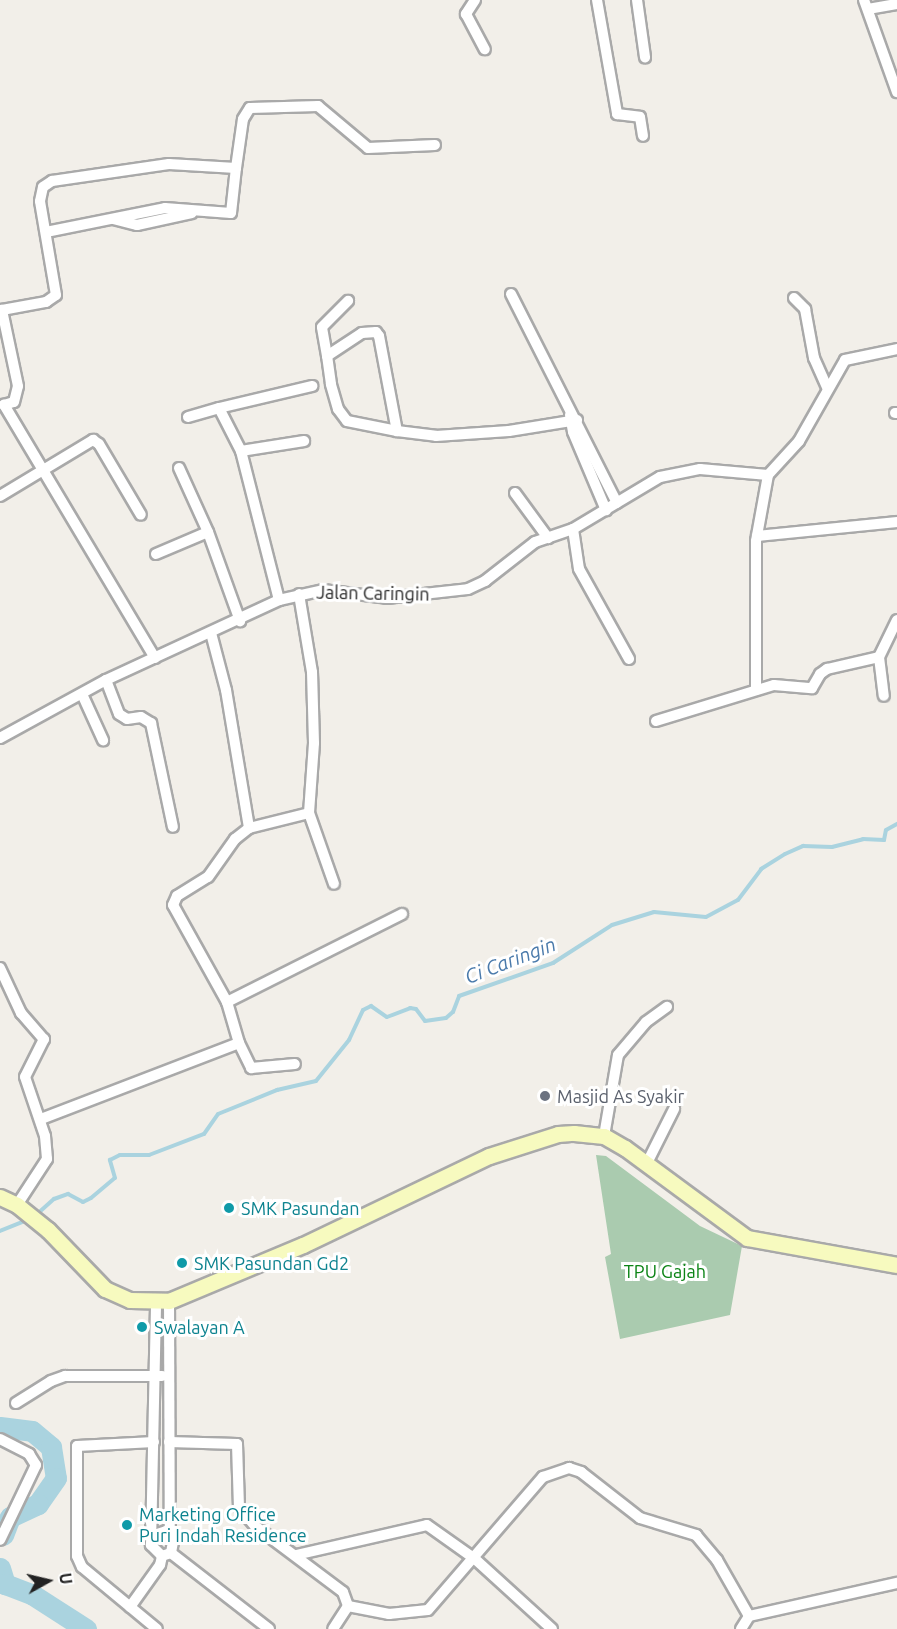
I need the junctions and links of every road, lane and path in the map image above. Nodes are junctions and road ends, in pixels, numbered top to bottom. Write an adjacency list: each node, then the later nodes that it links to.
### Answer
1 (475, 0): 6 (street)
2 (597, 0): 9 (street)
3 (637, 0): 7 (street)
4 (897, 4): 5 (street)
5 (866, 5): 8 (street)
6 (485, 49)
7 (645, 57)
8 (897, 92)
9 (643, 136)
10 (435, 145): 11 (street)
11 (236, 168): 12 (street); 12 (street)
12 (46, 232): 26 (street)
13 (511, 294): 22 (street)
14 (794, 298): 19 (street)
15 (348, 301): 17 (street)
16 (897, 349): 19 (street)
17 (327, 356): 23 (street); 23 (street)
18 (312, 386): 20 (street)
19 (827, 387): 28 (street)
20 (219, 408): 21 (street); 25 (street)
21 (188, 417)
22 (572, 419): 23 (street); 31 (street); 32 (street)
23 (397, 431)
24 (304, 441): 25 (street)
25 (241, 451): 41 (street)
26 (42, 468): 30 (street); 33 (street); 46 (street)
27 (179, 468): 36 (street)
28 (768, 475): 31 (street, Jalan Caringin); 37 (street)
29 (515, 493): 38 (street)
30 (0, 496)
31 (617, 503): 32 (street, Jalan Caringin)
32 (606, 510): 35 (street, Jalan Caringin)
33 (141, 515)
34 (897, 522): 37 (street)
35 (573, 529): 38 (street, Jalan Caringin); 47 (street)
36 (208, 532): 39 (street); 43 (street)
37 (757, 536): 49 (street)
38 (548, 538): 40 (street, Jalan Caringin)
39 (156, 554)
40 (299, 594): 41 (street, Jalan Caringin); 55 (street)
41 (279, 600): 43 (street, Jalan Caringin)
42 (897, 620): 45 (street)
43 (240, 621): 44 (street, Jalan Caringin)
44 (211, 633): 46 (street, Jalan Caringin); 57 (street)
45 (879, 657): 49 (street); 51 (street)
46 (155, 658): 48 (street, Jalan Caringin)
47 (629, 659)
48 (106, 680): 50 (street, Jalan Caringin); 56 (street)
49 (756, 690): 52 (street)
50 (82, 694): 53 (street, Jalan Caringin); 54 (street)
51 (884, 696)
52 (656, 721)
53 (0, 737)
54 (103, 740)
55 (309, 813): 57 (street); 58 (street)
56 (173, 827)
57 (249, 828): 61 (street)
58 (334, 884)
59 (402, 914): 61 (street)
60 (0, 968): 66 (street)
61 (227, 1002): 63 (street)
62 (667, 1006): 67 (street)
63 (239, 1043): 64 (street); 66 (street)
64 (295, 1064)
65 (674, 1109): 68 (street)
66 (41, 1119): 70 (street)
67 (604, 1137): 68 (main road); 72 (main road)
68 (646, 1165): 71 (main road)
69 (0, 1197): 70 (main road)
70 (22, 1208): 72 (main road)
71 (897, 1264)
72 (163, 1302): 73 (street); 74 (street)
73 (156, 1375): 74 (street); 75 (street); 77 (street)
74 (170, 1376): 78 (street)
75 (16, 1403)
76 (0, 1439): 81 (street)
77 (154, 1442): 80 (street); 87 (street)
78 (169, 1442): 79 (street); 83 (street)
79 (170, 1533): 80 (street); 82 (street)
80 (154, 1535): 82 (street)
81 (0, 1540)
82 (166, 1554): 87 (street); 90 (street)
83 (297, 1555): 84 (street); 86 (street)
84 (475, 1559): 86 (street); 88 (street); 92 (street)
85 (897, 1583): 88 (street)
86 (348, 1606): 91 (street)
87 (130, 1607): 89 (street)
88 (749, 1616): 93 (street)
89 (157, 1629)
90 (269, 1629)
91 (333, 1629)
92 (552, 1629)
93 (741, 1629)

